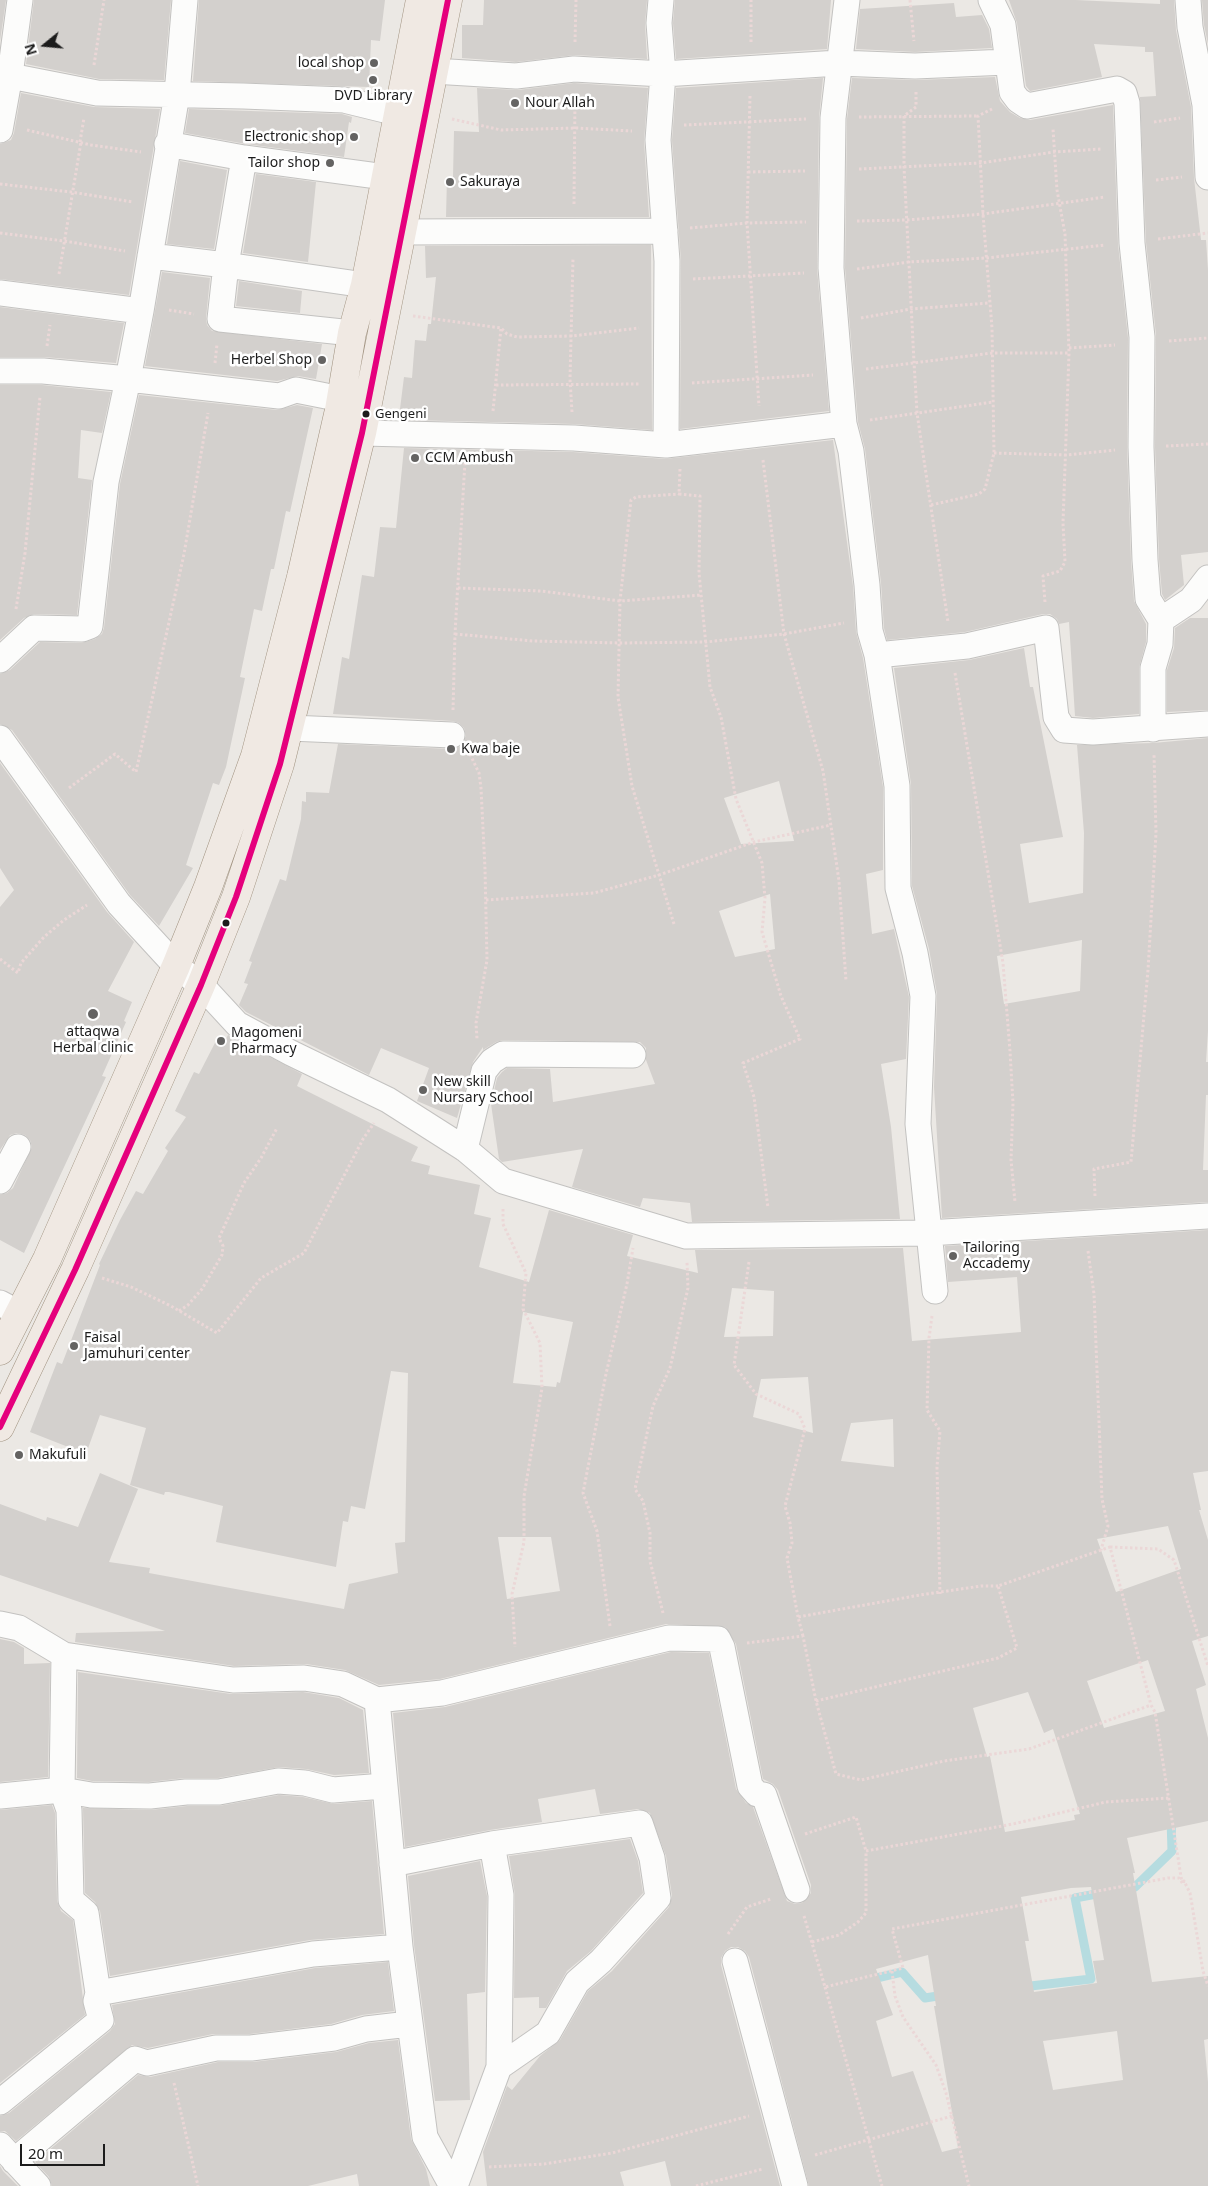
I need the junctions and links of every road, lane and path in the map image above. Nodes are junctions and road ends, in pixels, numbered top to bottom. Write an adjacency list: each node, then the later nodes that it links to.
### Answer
1 (20, 0): 17 (street)
2 (185, 0): 18 (street)
3 (448, 0): 15 (main road)
4 (660, 0): 16 (street)
5 (751, 0): 14 (path)
6 (847, 0): 12 (street)
7 (910, 0): 13 (path)
8 (991, 0): 11 (street)
9 (1188, 0): 23 (street)
10 (415, 2): 22 (main road)
11 (1007, 62): 13 (street); 19 (street)
12 (839, 63): 13 (street); 14 (street); 32 (street)
13 (915, 66): 31 (path)
14 (750, 69): 16 (street); 33 (path)
15 (433, 71): 16 (street); 21 (main road)
16 (663, 74): 25 (street)
17 (5, 75): 18 (street); 24 (street)
18 (177, 94): 22 (street); 27 (street)
19 (1018, 100): 20 (street); 30 (path)
20 (1049, 101): 26 (street); 28 (path)
21 (425, 110): 25 (path); 45 (main road)
22 (397, 113): 35 (main road)
23 (1205, 114): 26 (path); 34 (street)
24 (1, 127): 27 (path)
25 (658, 133): 44 (street)
26 (1128, 136): 28 (path); 37 (street)
27 (166, 149): 29 (street); 39 (street)
28 (1054, 152): 30 (path); 38 (path)
29 (244, 158): 35 (street); 53 (street)
30 (981, 163): 31 (path); 40 (path)
31 (904, 167): 32 (path); 41 (path)
32 (833, 171): 33 (path); 42 (street)
33 (748, 172): 43 (path)
34 (1208, 176): 37 (path)
35 (385, 177): 57 (main road)
36 (0, 184): 39 (path)
37 (1130, 188): 38 (path); 48 (street)
38 (1059, 203): 40 (path); 49 (path)
39 (157, 206): 50 (street)
40 (982, 214): 41 (path); 51 (path)
41 (907, 220): 42 (path); 52 (path)
42 (832, 221): 43 (path); 54 (street)
43 (747, 222): 44 (path); 55 (path)
44 (665, 230): 45 (street); 56 (street)
45 (400, 232): 62 (main road)
46 (0, 233): 50 (path)
47 (1208, 233): 48 (path)
48 (1132, 243): 49 (path); 85 (street)
49 (1065, 248): 51 (path); 69 (path)
50 (150, 256): 53 (street); 60 (street)
51 (986, 258): 52 (path); 59 (path)
52 (909, 262): 54 (path); 61 (path)
53 (226, 265): 57 (street); 63 (street)
54 (832, 272): 55 (path); 64 (street)
55 (750, 275): 56 (path); 80 (path)
56 (667, 282): 66 (street)
57 (365, 285): 67 (main road)
58 (0, 293): 60 (street)
59 (989, 302): 61 (path); 68 (path)
60 (142, 308): 63 (path); 73 (street)
61 (911, 309): 64 (path); 70 (path)
62 (385, 312): 65 (path); 79 (main road)
63 (220, 319): 67 (street); 74 (path)
64 (836, 322): 72 (street)
65 (501, 328): 66 (path); 82 (path)
66 (667, 329): 84 (street)
67 (352, 333): 75 (main road)
68 (992, 353): 69 (path); 70 (path); 76 (path)
69 (1069, 353): 87 (path)
70 (914, 362): 72 (path); 77 (path)
71 (0, 371): 73 (street)
72 (840, 372): 78 (street)
73 (128, 380): 74 (street); 103 (street)
74 (212, 390): 75 (street); 109 (path)
75 (341, 399): 117 (main road)
76 (994, 402): 77 (path); 86 (path)
77 (917, 412): 78 (path); 89 (path)
78 (844, 424): 80 (street); 94 (street)
79 (362, 433): 81 (street); 105 (main road)
80 (761, 434): 84 (street); 98 (path)
81 (467, 435): 82 (street); 91 (path)
82 (491, 436): 84 (street)
83 (1208, 444): 85 (path)
84 (666, 445): 88 (path)
85 (1141, 447): 87 (path); 95 (street)
86 (994, 452): 87 (path); 89 (path)
87 (1066, 454): 96 (path)
88 (679, 494): 92 (path); 93 (path)
89 (931, 505): 101 (path)
90 (1208, 578): 95 (street)
91 (458, 588): 93 (path); 97 (path)
92 (702, 595): 93 (path); 99 (path)
93 (620, 600): 100 (path)
94 (870, 619): 98 (path); 102 (street)
95 (1161, 620): 106 (street)
96 (1046, 628): 101 (street); 106 (street)
97 (455, 634): 100 (path); 107 (path)
98 (784, 634): 99 (path); 110 (path)
99 (706, 642): 100 (path); 111 (path)
100 (621, 643): 112 (path)
101 (952, 647): 102 (street); 131 (path)
102 (877, 655): 132 (street)
103 (0, 660)
104 (1208, 724): 106 (street)
105 (290, 728): 107 (street); 119 (main road)
106 (1153, 729): 130 (path)
107 (452, 735): 113 (path)
108 (0, 738): 109 (street)
109 (47, 805): 114 (street)
110 (830, 825): 111 (path); 118 (path)
111 (754, 842): 112 (path); 133 (path)
112 (660, 875): 113 (path); 115 (path)
113 (486, 900): 121 (path)
114 (119, 904): 116 (path); 117 (street)
115 (674, 924)
116 (0, 959)
117 (176, 966): 119 (street); 137 (main road)
118 (846, 981)
119 (201, 985): 122 (street); 135 (main road)
120 (632, 1055): 121 (street)
121 (484, 1072): 125 (street)
122 (388, 1100): 125 (street); 138 (path)
123 (277, 1128): 138 (path)
124 (18, 1147): 126 (street)
125 (465, 1150): 127 (street)
126 (0, 1181)
127 (503, 1181): 129 (street); 153 (path)
128 (1208, 1216): 130 (street)
129 (636, 1222): 134 (street); 150 (path)
130 (1091, 1223): 131 (street); 142 (path)
131 (1017, 1227): 132 (street)
132 (928, 1233): 133 (street); 136 (street)
133 (762, 1234): 134 (street); 145 (path)
134 (686, 1236): 148 (path)
135 (75, 1270): 138 (path); 140 (main road)
136 (936, 1291): 144 (path)
137 (10, 1308): 139 (main road)
138 (179, 1311)
139 (0, 1351)
140 (0, 1427)
141 (1110, 1547): 142 (path); 152 (path); 156 (path)
142 (1101, 1550): 143 (path)
143 (998, 1586): 144 (path); 155 (path)
144 (940, 1594): 145 (path)
145 (798, 1617): 147 (path)
146 (0, 1624): 151 (street)
147 (803, 1636): 149 (path); 155 (path)
148 (669, 1638): 149 (street); 150 (street)
149 (722, 1646): 161 (street)
150 (615, 1651): 153 (street)
151 (64, 1655): 154 (street); 158 (street)
152 (1208, 1666)
153 (516, 1676): 154 (street)
154 (377, 1700): 157 (street)
155 (816, 1701): 156 (path)
156 (1151, 1705): 160 (path)
157 (384, 1786): 158 (street); 164 (street)
158 (62, 1790): 159 (street); 173 (street)
159 (0, 1796)
160 (1169, 1798): 163 (path); 165 (path)
161 (780, 1843): 163 (path); 166 (street)
162 (492, 1844): 164 (street); 176 (street); 176 (street)
163 (866, 1851): 167 (path)
164 (392, 1864): 168 (street)
165 (1183, 1884): 170 (path); 171 (path)
166 (796, 1890): 167 (path); 169 (path)
167 (812, 1942): 172 (path)
168 (400, 1947): 173 (street); 174 (street)
169 (730, 1950): 178 (street)
170 (892, 1971): 172 (path); 179 (path)
171 (1208, 1986)
172 (825, 1987): 180 (path)
173 (98, 1993): 177 (street)
174 (409, 2024): 175 (street); 186 (street)
175 (168, 2058): 181 (street); 185 (path)
176 (499, 2067): 182 (street)
177 (0, 2102)
178 (774, 2109): 182 (path); 183 (street)
179 (952, 2116): 180 (path); 190 (path)
180 (868, 2140): 183 (path); 189 (path)
181 (7, 2153): 184 (street)
182 (464, 2162): 186 (street)
183 (789, 2162): 187 (path); 188 (street)
184 (38, 2186)
185 (198, 2186)
186 (453, 2186)
187 (696, 2186)
188 (795, 2186)
189 (882, 2186)
190 (969, 2186)

